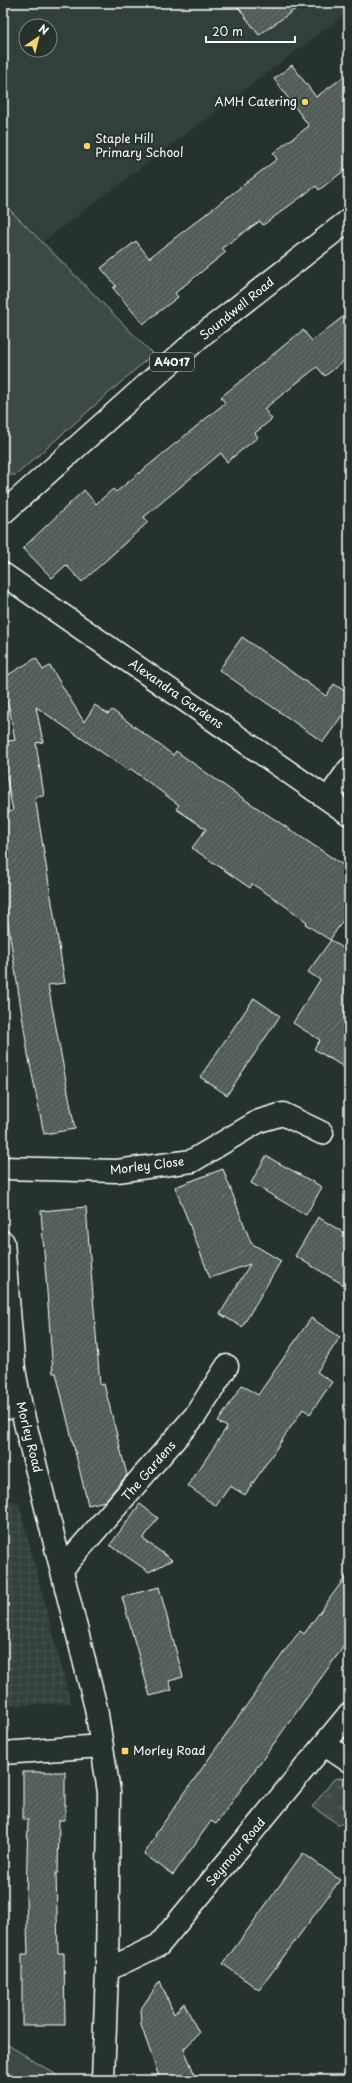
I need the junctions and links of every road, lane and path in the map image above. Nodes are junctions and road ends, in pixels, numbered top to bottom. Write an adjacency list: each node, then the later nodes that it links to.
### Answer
1 (349, 220): 2 (street, Soundwell Road / A4017)
2 (3, 513)
3 (3, 574): 5 (street, Alexandra Gardens)
4 (349, 769): 5 (street)
5 (328, 800): 6 (street, Alexandra Gardens)
6 (349, 814)
7 (322, 1133): 8 (street, Morley Close)
8 (3, 1168)
9 (3, 1242): 11 (street, Morley Road)
10 (226, 1366): 12 (street, The Gardens)
11 (12, 1408): 12 (street, Morley Road)
12 (62, 1569): 15 (street, Morley Road)
13 (349, 1714): 14 (street, Seymour Road)
14 (325, 1745): 17 (street); 18 (street, Seymour Road)
15 (102, 1746): 16 (street); 18 (street, Morley Road)
16 (3, 1753)
17 (349, 1761)
18 (107, 1970): 19 (street, Morley Road)
19 (103, 2080)

